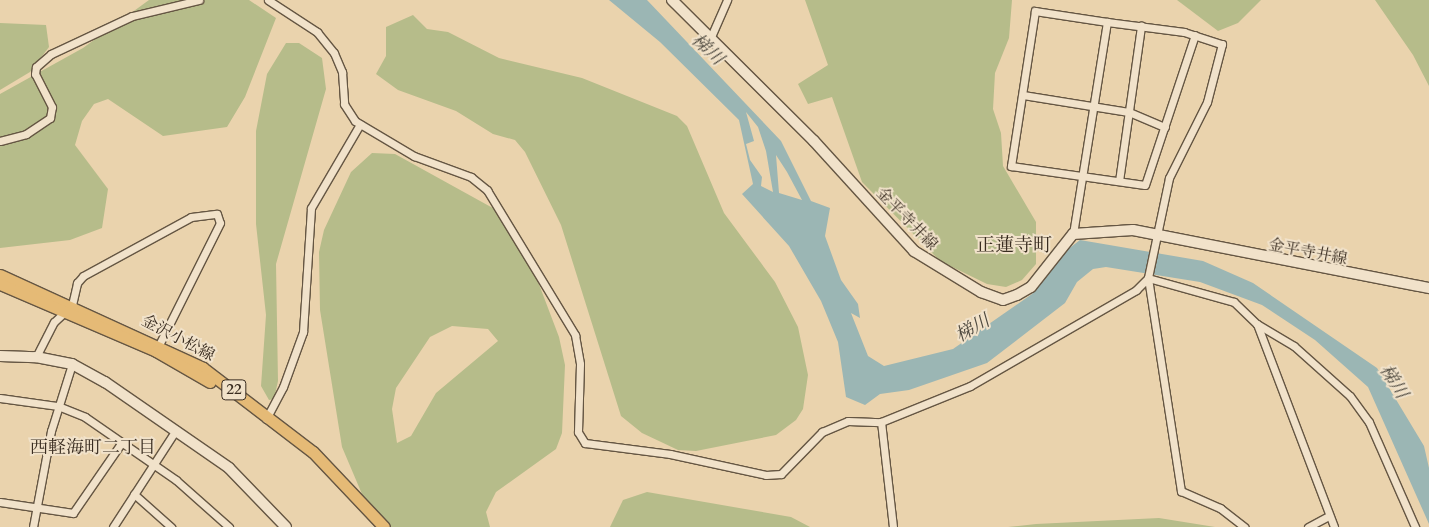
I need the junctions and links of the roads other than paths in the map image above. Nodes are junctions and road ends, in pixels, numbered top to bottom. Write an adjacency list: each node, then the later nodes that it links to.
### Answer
1 (199, 0): 14 (street)
2 (268, 0): 12 (street)
3 (672, 0): 8 (main road, 金平寺井線)
4 (727, 0): 8 (street)
5 (1107, 22): 6 (street); 9 (street); 10 (street)
6 (1141, 26): 7 (street); 11 (street)
7 (1195, 35): 13 (street); 18 (street)
8 (710, 39): 17 (main road, 金平寺井線)
9 (1022, 95): 10 (street); 15 (street)
10 (1092, 105): 11 (street); 15 (street)
11 (1129, 112): 13 (street); 16 (street)
12 (360, 124): 31 (street); 32 (street)
13 (1165, 127): 16 (street)
14 (0, 141)
15 (1080, 176): 16 (street); 17 (street)
16 (1119, 181)
17 (1073, 234): 18 (main road, 金平寺井線)
18 (1158, 238): 20 (street); 22 (main road, 金平寺井線)
19 (0, 275): 23 (main road, 金沢小松線 / 22)
20 (1148, 278): 24 (street); 32 (street); 48 (street)
21 (0, 284): 23 (main road, 金沢小松線 / 22)
22 (1429, 288)
23 (67, 308): 25 (main road, 金沢小松線 / 22); 25 (street); 27 (street)
24 (1257, 324): 39 (street); 51 (street)
25 (158, 348): 31 (main road, 金沢小松線 / 22)
26 (0, 356): 27 (main road)
27 (36, 357): 28 (main road)
28 (72, 364): 30 (street); 33 (main road)
29 (0, 398): 30 (street)
30 (58, 406): 34 (street); 38 (street)
31 (266, 417): 45 (main road, 金沢小松線 / 22); 46 (main road, 金沢小松線 / 22)
32 (881, 422): 47 (street)
33 (176, 430): 35 (street); 44 (main road)
34 (122, 442): 35 (street); 38 (street)
35 (153, 464): 36 (street); 43 (street)
36 (134, 494): 41 (street); 42 (street)
37 (0, 502): 38 (street)
38 (37, 508): 40 (street)
39 (1327, 517): 49 (street); 50 (street)
40 (33, 527)
41 (113, 527)
42 (171, 527)
43 (229, 527)
44 (286, 527)
45 (374, 527)
46 (384, 527)
47 (893, 527)
48 (1244, 527)
49 (1308, 527)
50 (1334, 527)
51 (1415, 527)

